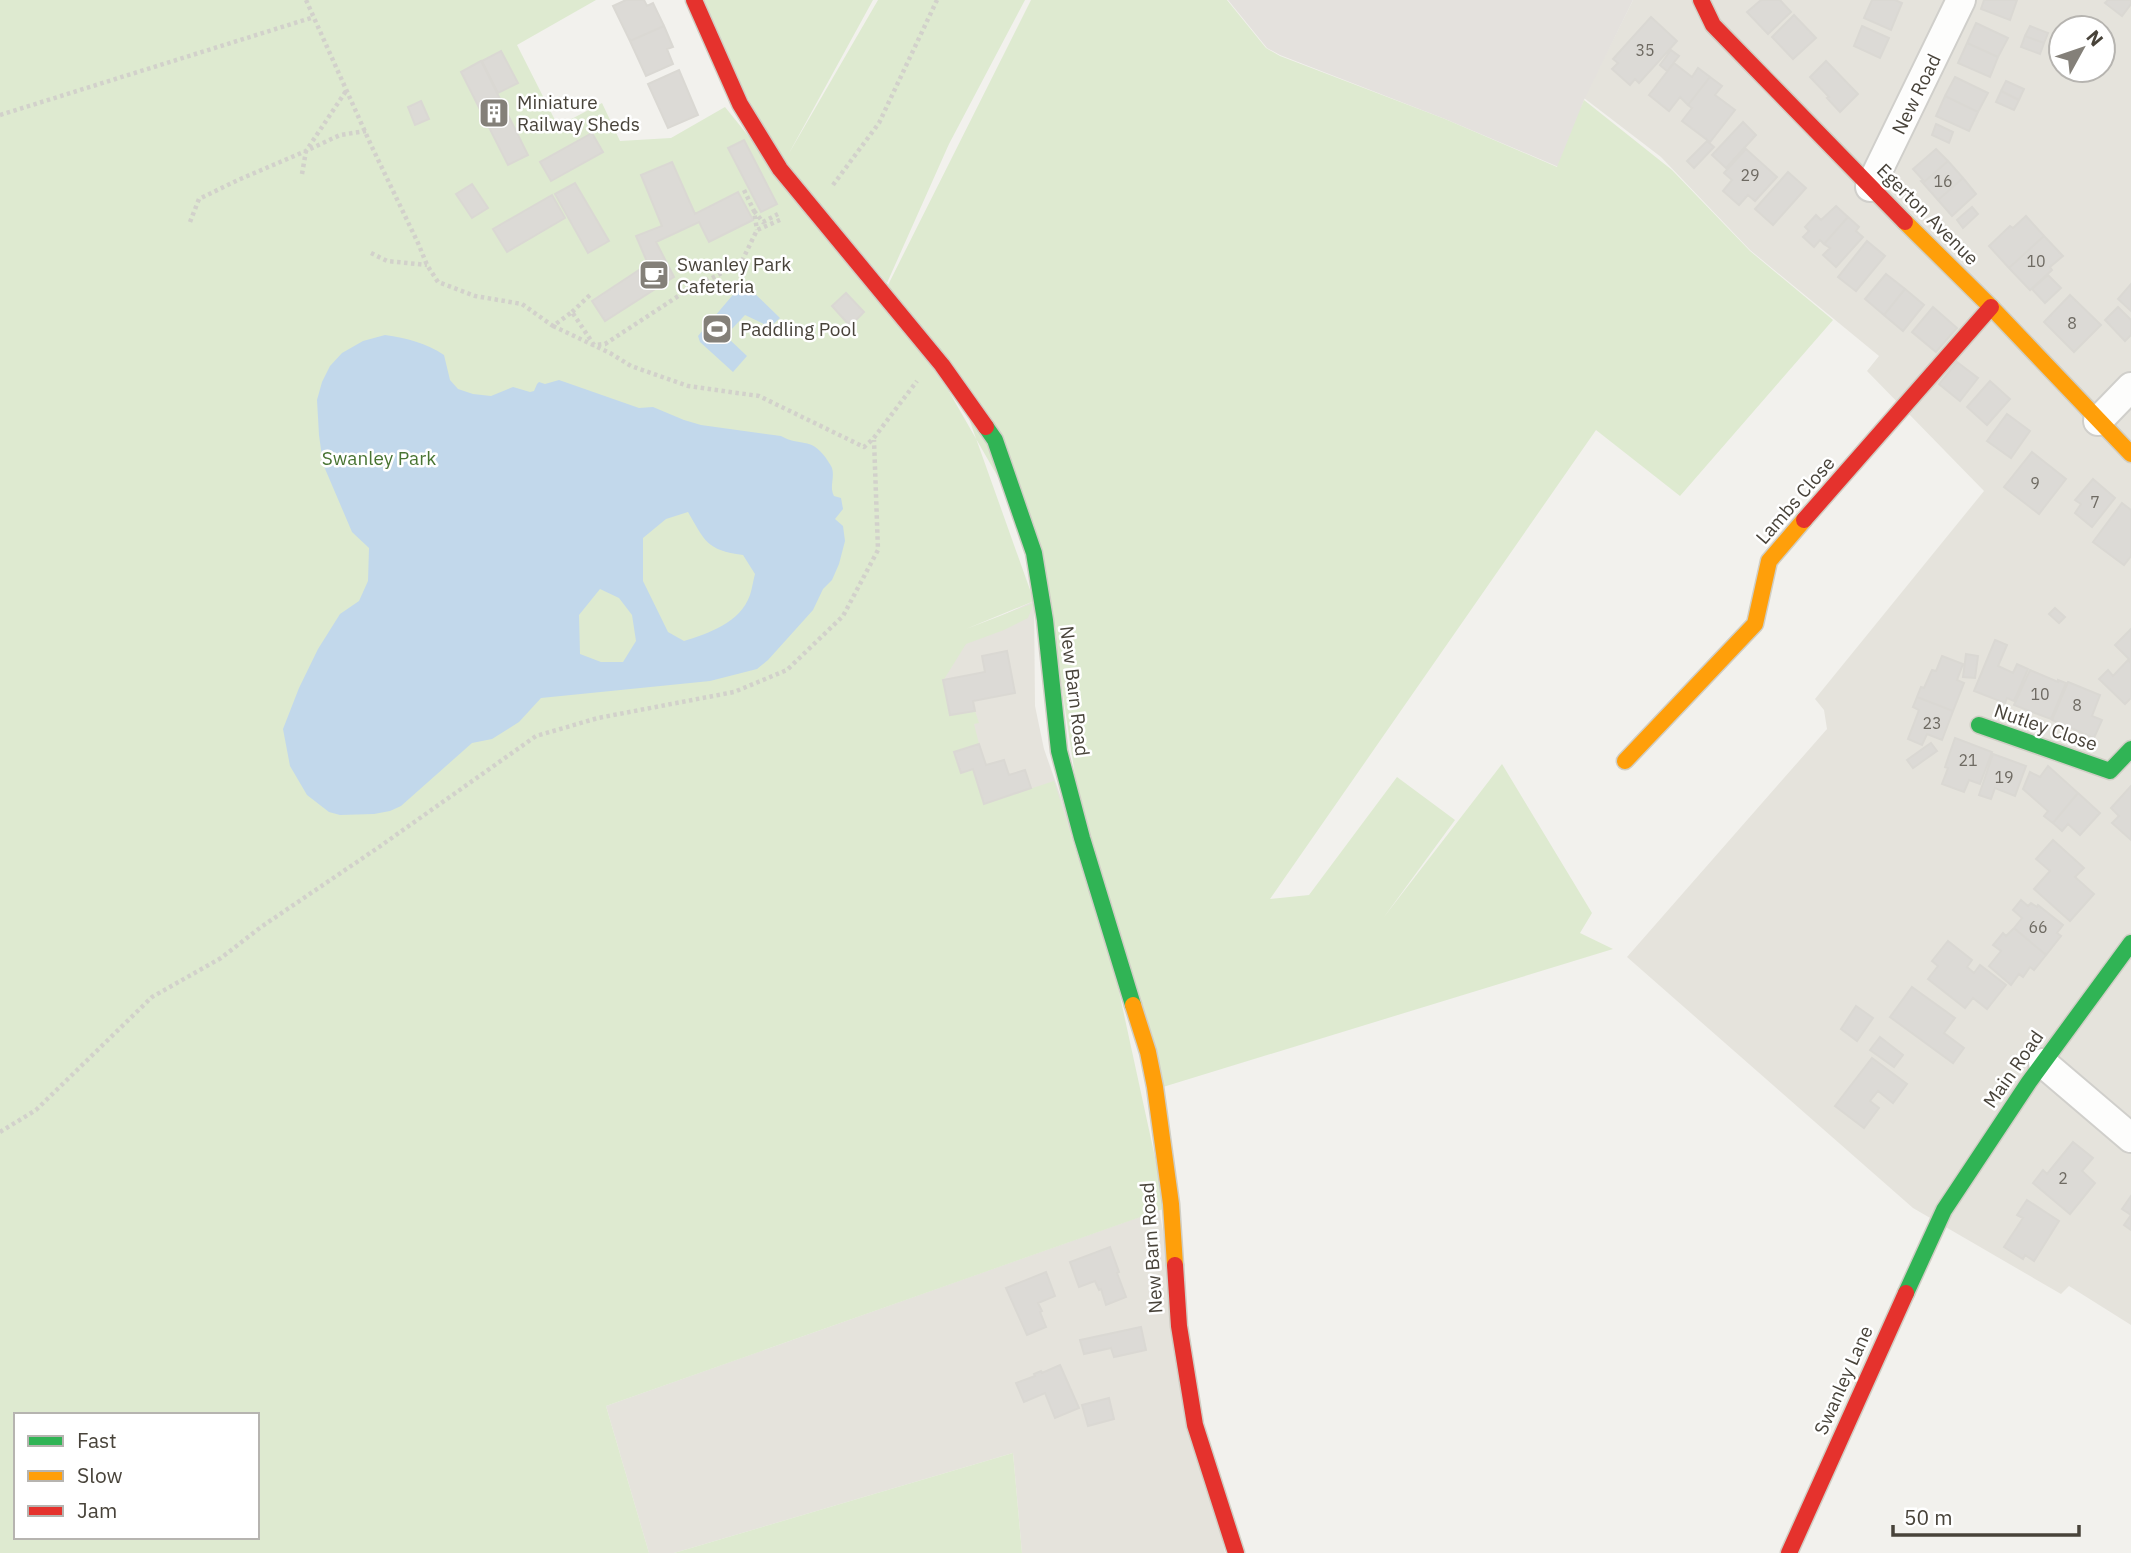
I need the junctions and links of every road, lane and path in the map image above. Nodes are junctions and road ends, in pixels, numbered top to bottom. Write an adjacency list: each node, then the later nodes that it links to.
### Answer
1 (306, 0): 6 (path)
2 (694, 0): 36 (street, New Barn Road)
3 (937, 0): 12 (path)
4 (1701, 0): 13 (street, Egerton Avenue)
5 (1961, 0): 13 (street, New Road)
6 (314, 17): 7 (path); 8 (path)
7 (346, 90): 9 (path); 10 (path)
8 (0, 115)
9 (366, 131): 10 (path); 19 (path)
10 (306, 151): 11 (path); 16 (path)
11 (302, 174)
12 (832, 187)
13 (1870, 187): 21 (street, Egerton Avenue)
14 (744, 190): 15 (path)
15 (754, 212): 17 (path); 17 (path)
16 (190, 222)
17 (757, 230): 24 (path)
18 (371, 253): 19 (path)
19 (427, 265): 23 (path)
20 (591, 295): 22 (path)
21 (1991, 307): 26 (street, Egerton Avenue); 30 (street, Lambs Close)
22 (572, 312): 23 (path); 24 (path)
23 (552, 326): 24 (path)
24 (594, 345): 33 (path)
25 (2131, 387): 26 (street)
26 (2098, 421): 27 (street, Egerton Avenue)
27 (2131, 454)
28 (1979, 725): 29 (street, Nutley Close)
29 (2131, 749)
30 (1625, 761)
31 (2131, 943): 32 (street, Main Road)
32 (2043, 1063): 34 (street); 35 (street, Main Road)
33 (0, 1132)
34 (2131, 1138)
35 (1936, 1224): 37 (street, Swanley Lane)
36 (1236, 1553)
37 (1789, 1553)

